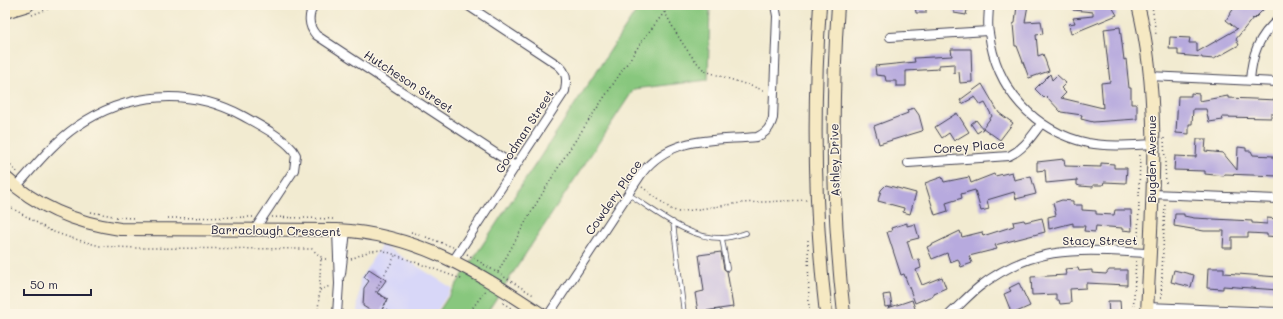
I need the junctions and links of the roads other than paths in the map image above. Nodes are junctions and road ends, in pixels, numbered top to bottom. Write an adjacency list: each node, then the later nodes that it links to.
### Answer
1 (28, 5): 9 (street)
2 (314, 5): 20 (street, Hutcheson Street)
3 (467, 5): 20 (street, Goodman Street)
4 (775, 5): 23 (street, Cowdery Place)
5 (820, 5): 34 (street, Ashley Drive)
6 (838, 5): 18 (street, Ashley Drive)
7 (989, 5): 11 (street)
8 (1138, 5): 13 (street, Bugden Avenue)
9 (9, 9)
10 (1278, 20): 14 (street)
11 (988, 31): 12 (street); 16 (street)
12 (890, 37)
13 (1149, 76): 14 (street); 17 (street, Bugden Avenue)
14 (1250, 80): 15 (street)
15 (1278, 82)
16 (1041, 124): 17 (street); 19 (street, Corey Place)
17 (1153, 144): 24 (street, Bugden Avenue)
18 (833, 153): 46 (street); 47 (street, Ashley Drive)
19 (908, 163)
20 (516, 166): 32 (street, Goodman Street)
21 (5, 177): 22 (street, Barraclough Crescent)
22 (20, 182): 27 (street, Barraclough Crescent); 27 (street)
23 (628, 194): 26 (lane); 41 (street, Cowdery Place)
24 (1152, 194): 25 (street); 31 (street, Bugden Avenue)
25 (1278, 199)
26 (673, 222): 30 (lane); 42 (lane)
27 (257, 223): 28 (street, Barraclough Crescent)
28 (342, 230): 32 (street, Barraclough Crescent); 39 (street)
29 (746, 233): 30 (lane)
30 (722, 238): 33 (lane)
31 (1149, 253): 35 (street, Bugden Avenue); 48 (street, Stacy Street)
32 (453, 260): 40 (street, Barraclough Crescent)
33 (727, 268)
34 (824, 292): 44 (street); 45 (street, Ashley Drive)
35 (1147, 310): 38 (street)
36 (720, 312): 43 (lane)
37 (1278, 312): 38 (street)
38 (1253, 313)
39 (337, 314)
40 (541, 314)
41 (549, 314)
42 (684, 314)
43 (705, 314)
44 (823, 314)
45 (826, 314)
46 (837, 314)
47 (844, 314)
48 (950, 314)

